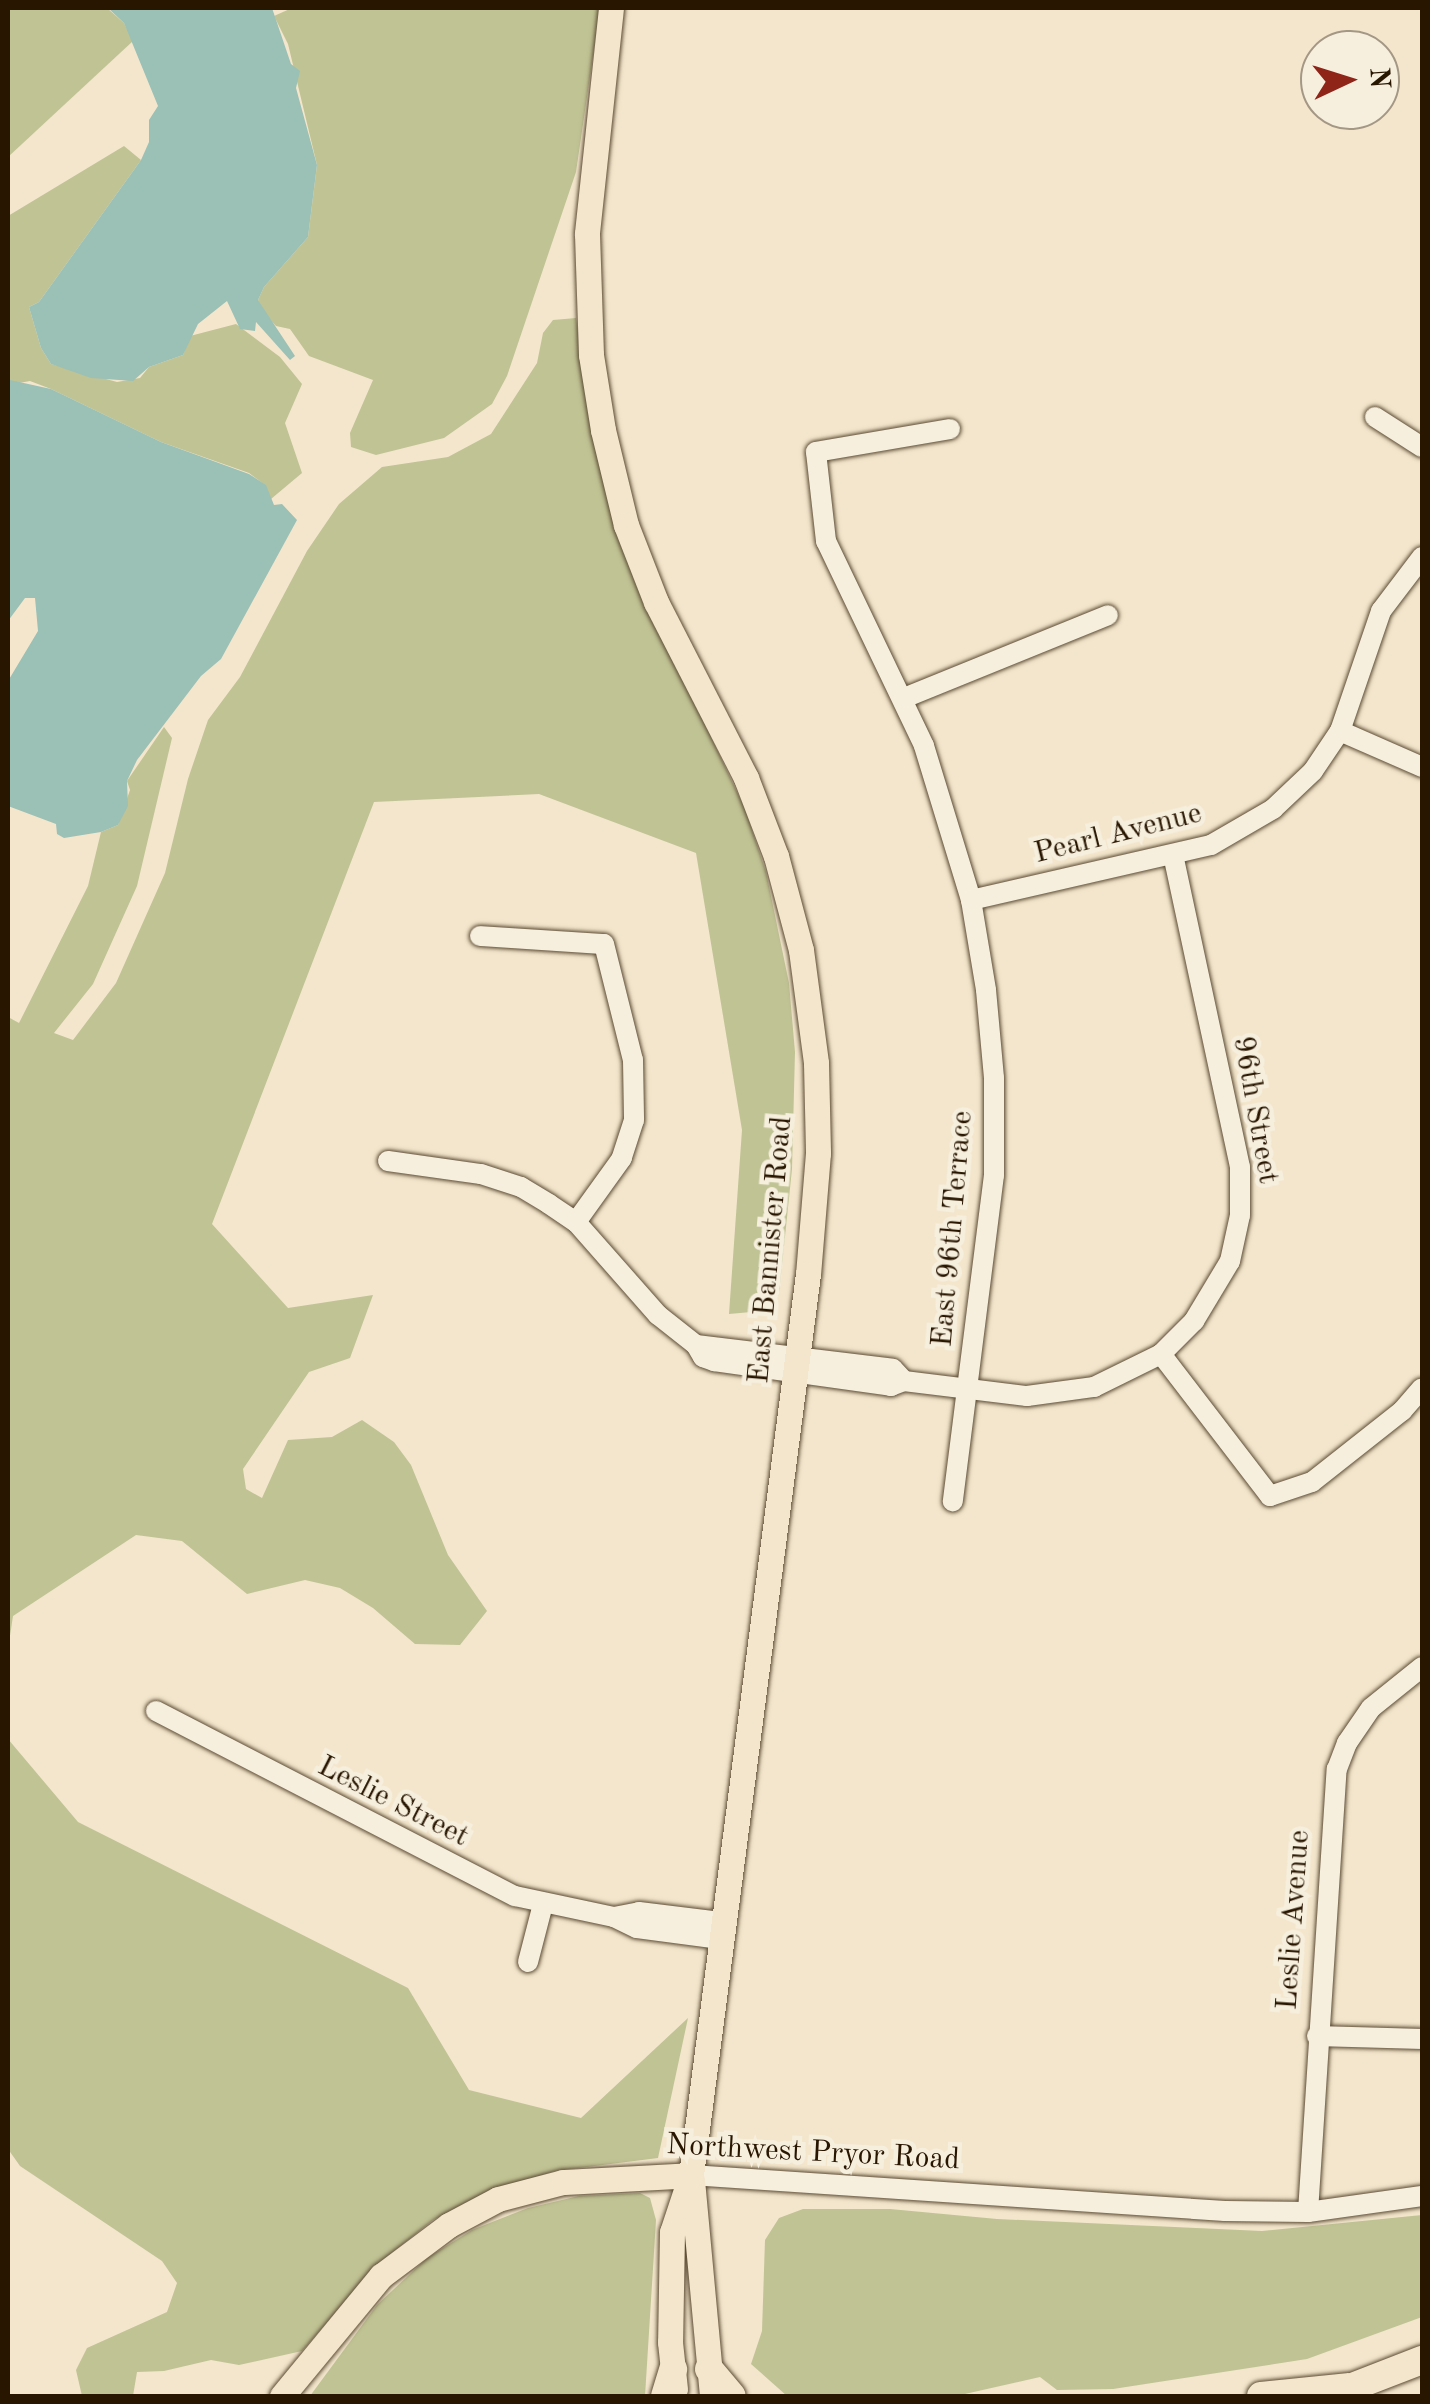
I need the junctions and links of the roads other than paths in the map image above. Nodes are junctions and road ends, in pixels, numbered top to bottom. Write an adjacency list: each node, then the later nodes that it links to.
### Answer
1 (611, 8): 16 (main road, East Bannister Road)
2 (1375, 417): 4 (street)
3 (950, 429): 7 (street, East 96th Terrace)
4 (1422, 446)
5 (1422, 556): 8 (street, Pearl Avenue)
6 (1108, 615): 7 (street)
7 (904, 698): 11 (street, East 96th Terrace)
8 (1340, 731): 9 (street); 10 (street, Pearl Avenue)
9 (1422, 767)
10 (1173, 855): 11 (street, Pearl Avenue); 15 (street, 96th Street)
11 (971, 900): 18 (street, East 96th Terrace)
12 (480, 936): 14 (street)
13 (388, 1161): 14 (street)
14 (576, 1222): 16 (street, 96th Street)
15 (1160, 1354): 17 (street); 18 (street, 96th Street)
16 (795, 1365): 18 (street, 96th Street); 23 (main road, East Bannister Road)
17 (1422, 1388)
18 (969, 1389): 19 (street, East 96th Terrace)
19 (953, 1501)
20 (1422, 1666): 25 (street, Leslie Avenue)
21 (156, 1711): 22 (street, Leslie Street)
22 (543, 1904): 23 (street, Leslie Street); 24 (street)
23 (721, 1930): 27 (main road, East Bannister Road)
24 (528, 1962)
25 (1317, 2036): 26 (street); 29 (street, Leslie Avenue)
26 (1422, 2038)
27 (691, 2175): 29 (street, Northwest Pryor Road); 31 (main road, East Bannister Road); 32 (main road, East Bannister Road); 34 (main road, Northwest Pryor Road)
28 (1422, 2196): 29 (street, Northwest Pryor Road)
29 (1308, 2212)
30 (1422, 2360): 33 (highway)
31 (674, 2383): 35 (highway)
32 (710, 2383): 36 (highway)
33 (1360, 2386): 37 (highway); 38 (highway)
34 (282, 2396)
35 (664, 2396)
36 (732, 2396)
37 (1261, 2396)
38 (1329, 2396)

